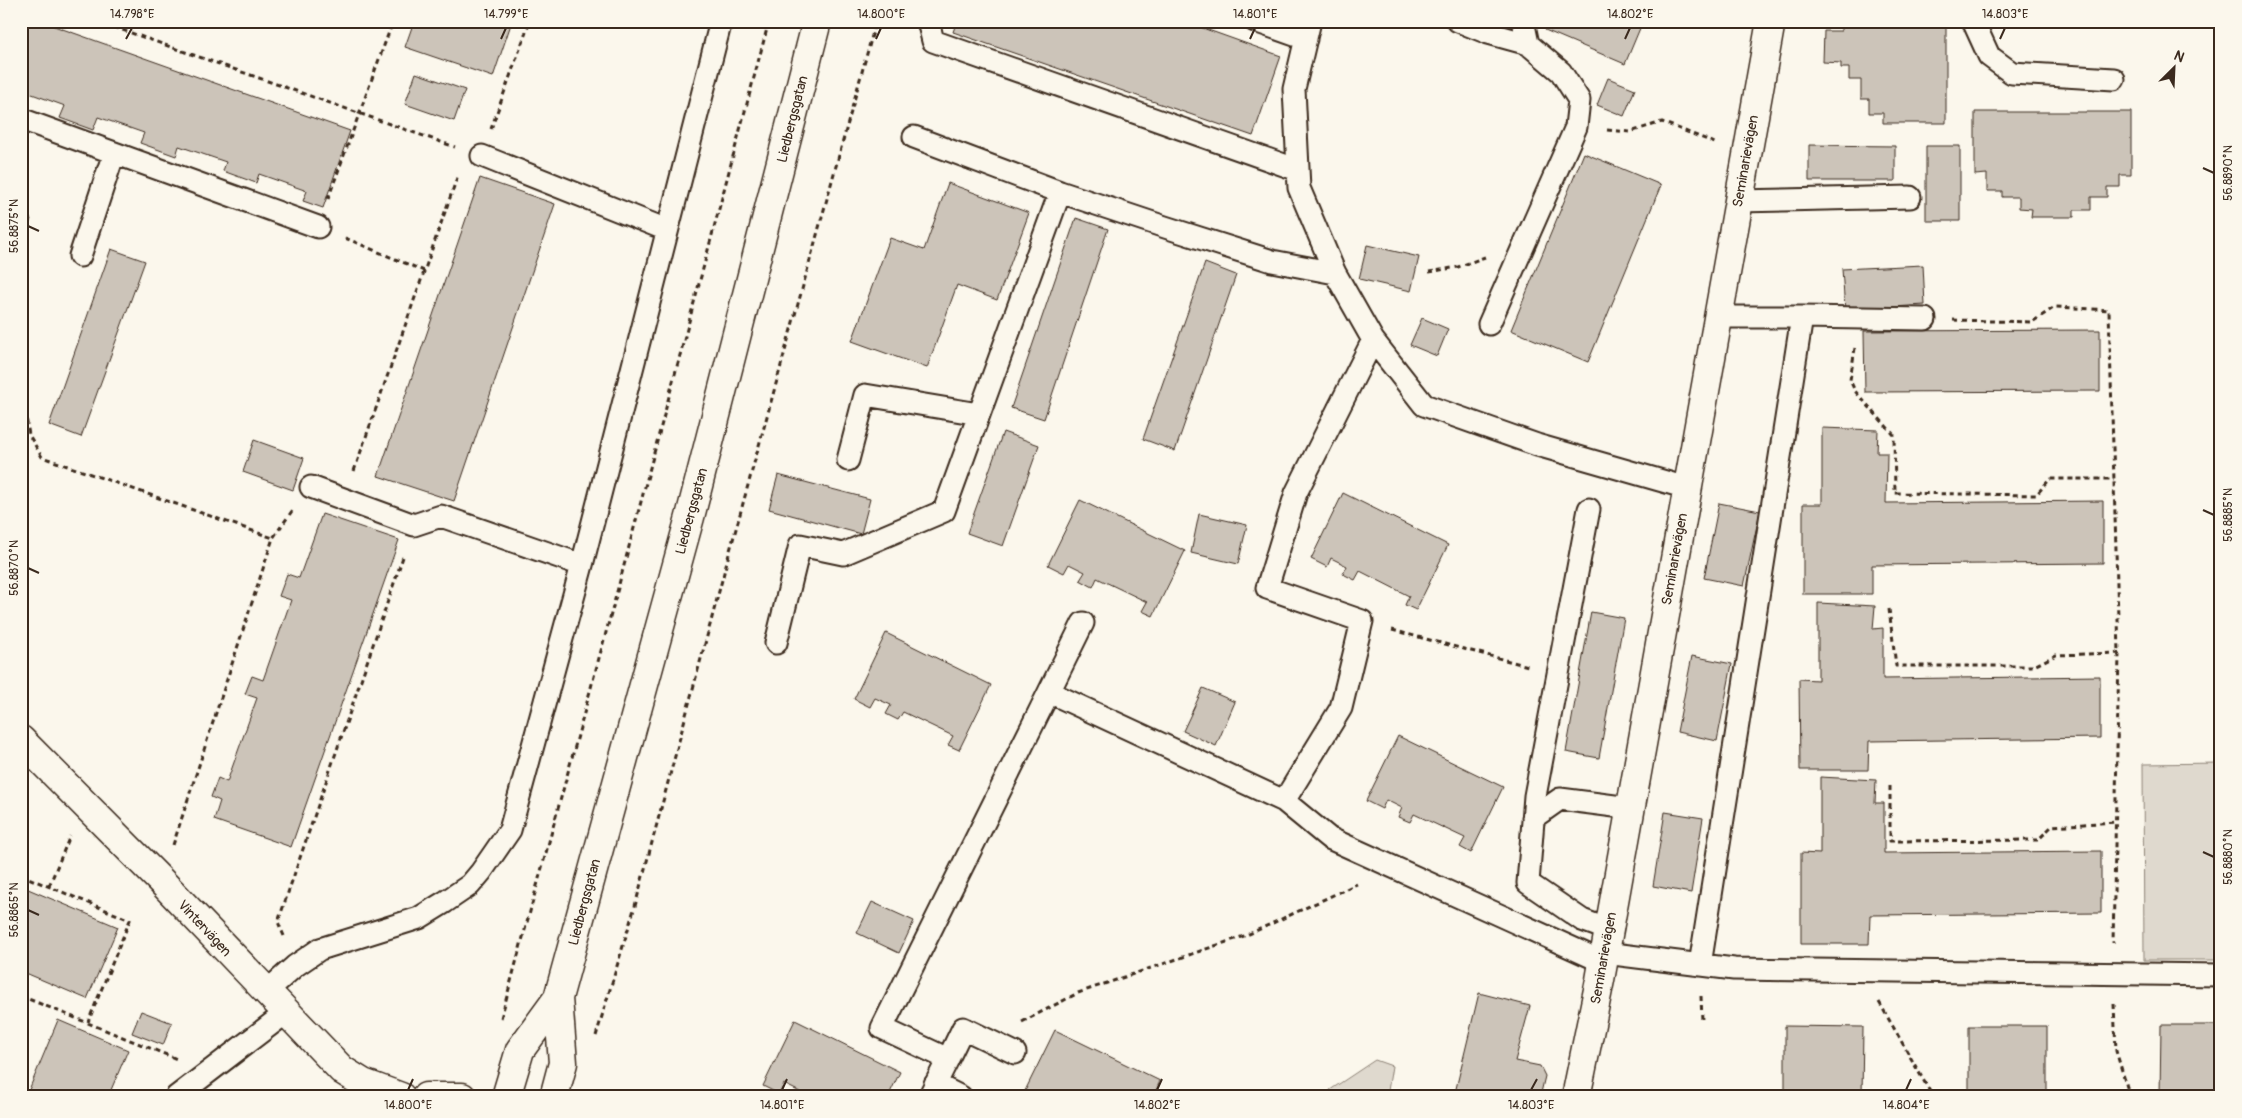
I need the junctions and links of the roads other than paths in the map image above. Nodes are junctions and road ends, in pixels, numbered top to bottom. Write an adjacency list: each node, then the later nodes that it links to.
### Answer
1 (721, 21): 21 (lane)
2 (817, 21): 46 (street, Liedbergsgatan)
3 (928, 21): 16 (lane)
4 (1255, 21): 9 (lane)
5 (1458, 21): 10 (lane)
6 (1526, 21): 10 (lane)
7 (1771, 21): 19 (street, Seminarievägen)
8 (1973, 21): 11 (lane)
9 (1308, 30): 16 (lane)
10 (1528, 44): 27 (lane)
11 (2114, 79)
12 (21, 119): 15 (lane)
13 (914, 137): 17 (lane)
14 (474, 153): 21 (lane)
15 (114, 154): 20 (lane); 22 (lane)
16 (1298, 170): 23 (lane)
17 (1060, 192): 23 (lane); 29 (lane)
18 (1910, 197): 19 (lane)
19 (1738, 201): 24 (street, Seminarievägen)
20 (318, 227)
21 (667, 230): 34 (lane)
22 (80, 256)
23 (1335, 273): 28 (lane)
24 (1717, 317): 25 (lane); 32 (street, Seminarievägen)
25 (1802, 317): 26 (lane); 43 (lane)
26 (1925, 319)
27 (1489, 324)
28 (1373, 340): 32 (lane); 39 (lane)
29 (979, 414): 30 (lane); 36 (lane)
30 (848, 460)
31 (311, 487): 34 (lane)
32 (1687, 488): 40 (street, Seminarievägen)
33 (1589, 509): 41 (lane)
34 (582, 565): 45 (lane)
35 (1083, 623): 37 (lane)
36 (776, 642)
37 (1049, 692): 39 (lane); 49 (lane)
38 (21, 740): 45 (street, Vintervägen)
39 (1284, 801): 42 (lane)
40 (1630, 808): 41 (lane); 42 (street, Seminarievägen)
41 (1533, 818): 42 (lane)
42 (1606, 948): 43 (lane); 58 (street, Seminarievägen)
43 (1700, 965): 44 (lane)
44 (2221, 974)
45 (266, 992): 47 (street, Vintervägen)
46 (558, 998): 55 (street, Liedbergsgatan); 56 (street, Liedbergsgatan)
47 (287, 1012): 51 (lane); 52 (street, Vintervägen)
48 (1015, 1053): 49 (lane)
49 (948, 1059): 50 (lane)
50 (932, 1090): 57 (lane)
51 (176, 1097)
52 (401, 1097)
53 (426, 1097): 54 (street)
54 (462, 1097)
55 (506, 1097)
56 (554, 1097)
57 (961, 1097)
58 (1576, 1097)

